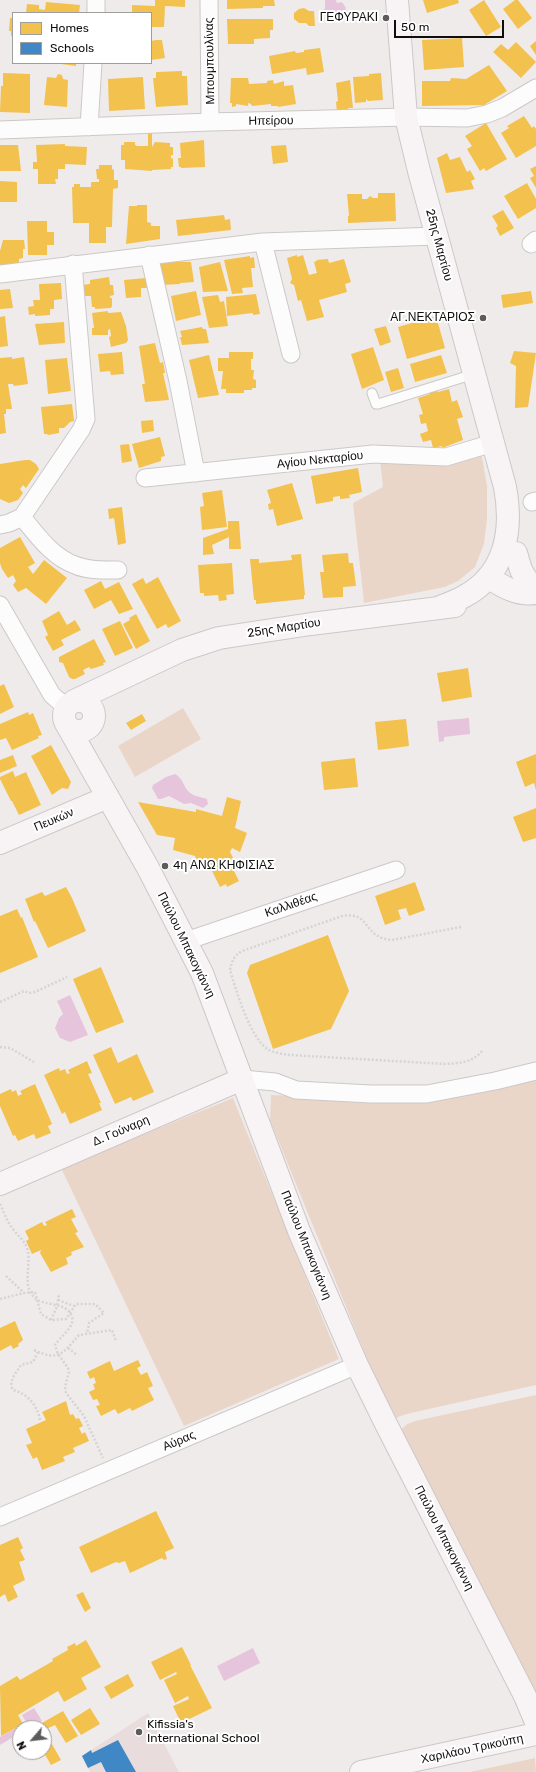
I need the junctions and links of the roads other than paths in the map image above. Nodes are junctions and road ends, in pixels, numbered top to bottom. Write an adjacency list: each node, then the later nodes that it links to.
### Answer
1 (96, 0): 4 (street)
2 (209, 0): 8 (street, Μπουμπουλίνας)
3 (397, 0): 7 (main road, 25ης Μαρτίου)
4 (96, 12)
5 (93, 64): 9 (street)
6 (536, 88): 7 (street, Ηπείρου)
7 (406, 118): 8 (street, Ηπείρου); 11 (main road, 25ης Μαρτίου)
8 (210, 122): 9 (street, Ηπείρου)
9 (89, 127): 10 (street, Ηπείρου)
10 (0, 130)
11 (437, 236): 12 (street); 17 (main road, 25ης Μαρτίου)
12 (263, 242): 13 (street); 16 (street)
13 (149, 255): 14 (street); 20 (street)
14 (73, 264): 15 (street); 23 (street)
15 (0, 274)
16 (291, 354)
17 (474, 374): 18 (lane); 19 (main road, 25ης Μαρτίου)
18 (372, 392)
19 (493, 443): 20 (street, Αγίου Νεκταρίου); 22 (main road, 25ης Μαρτίου)
20 (196, 473): 21 (street, Αγίου Νεκταρίου)
21 (145, 478)
22 (505, 487): 25 (main road, 25ης Μαρτίου); 27 (main road, 25ης Μαρτίου)
23 (22, 517): 24 (street); 26 (street)
24 (0, 524)
25 (516, 553): 27 (main road, 25ης Μαρτίου); 28 (main road)
26 (118, 570)
27 (498, 575): 28 (main road); 29 (main road, 25ης Μαρτίου); 31 (main road, 25ης Μαρτίου)
28 (531, 588): 29 (main road)
29 (480, 599): 31 (main road, 25ης Μαρτίου)
30 (0, 605): 33 (street, Παύλου Μπακογιάννη)
31 (440, 607): 32 (main road, 25ης Μαρτίου)
32 (134, 674): 33 (main road, 25ης Μαρτίου); 34 (main road, 25ης Μαρτίου)
33 (69, 711): 34 (main road); 35 (main road, Παύλου Μπακογιάννη)
34 (92, 723): 35 (main road, Παύλου Μπακογιάννη)
35 (89, 764): 36 (main road, Παύλου Μπακογιάννη)
36 (108, 797): 37 (main road, Πευκών); 39 (main road, Παύλου Μπακογιάννη)
37 (0, 843)
38 (396, 870): 39 (street, Καλλιθέας)
39 (186, 941): 41 (main road, Παύλου Μπακογιάννη)
40 (536, 1071): 41 (street)
41 (242, 1079): 42 (main road, Δ. Γούναρη); 43 (main road, Παύλου Μπακογιάννη)
42 (0, 1184)
43 (357, 1365): 44 (street, Αύρας); 45 (main road, Παύλου Μπακογιάννη)
44 (0, 1517)
45 (536, 1722)
46 (536, 1734): 47 (main road, Χαριλάου Τρικούπη)
47 (361, 1772)

